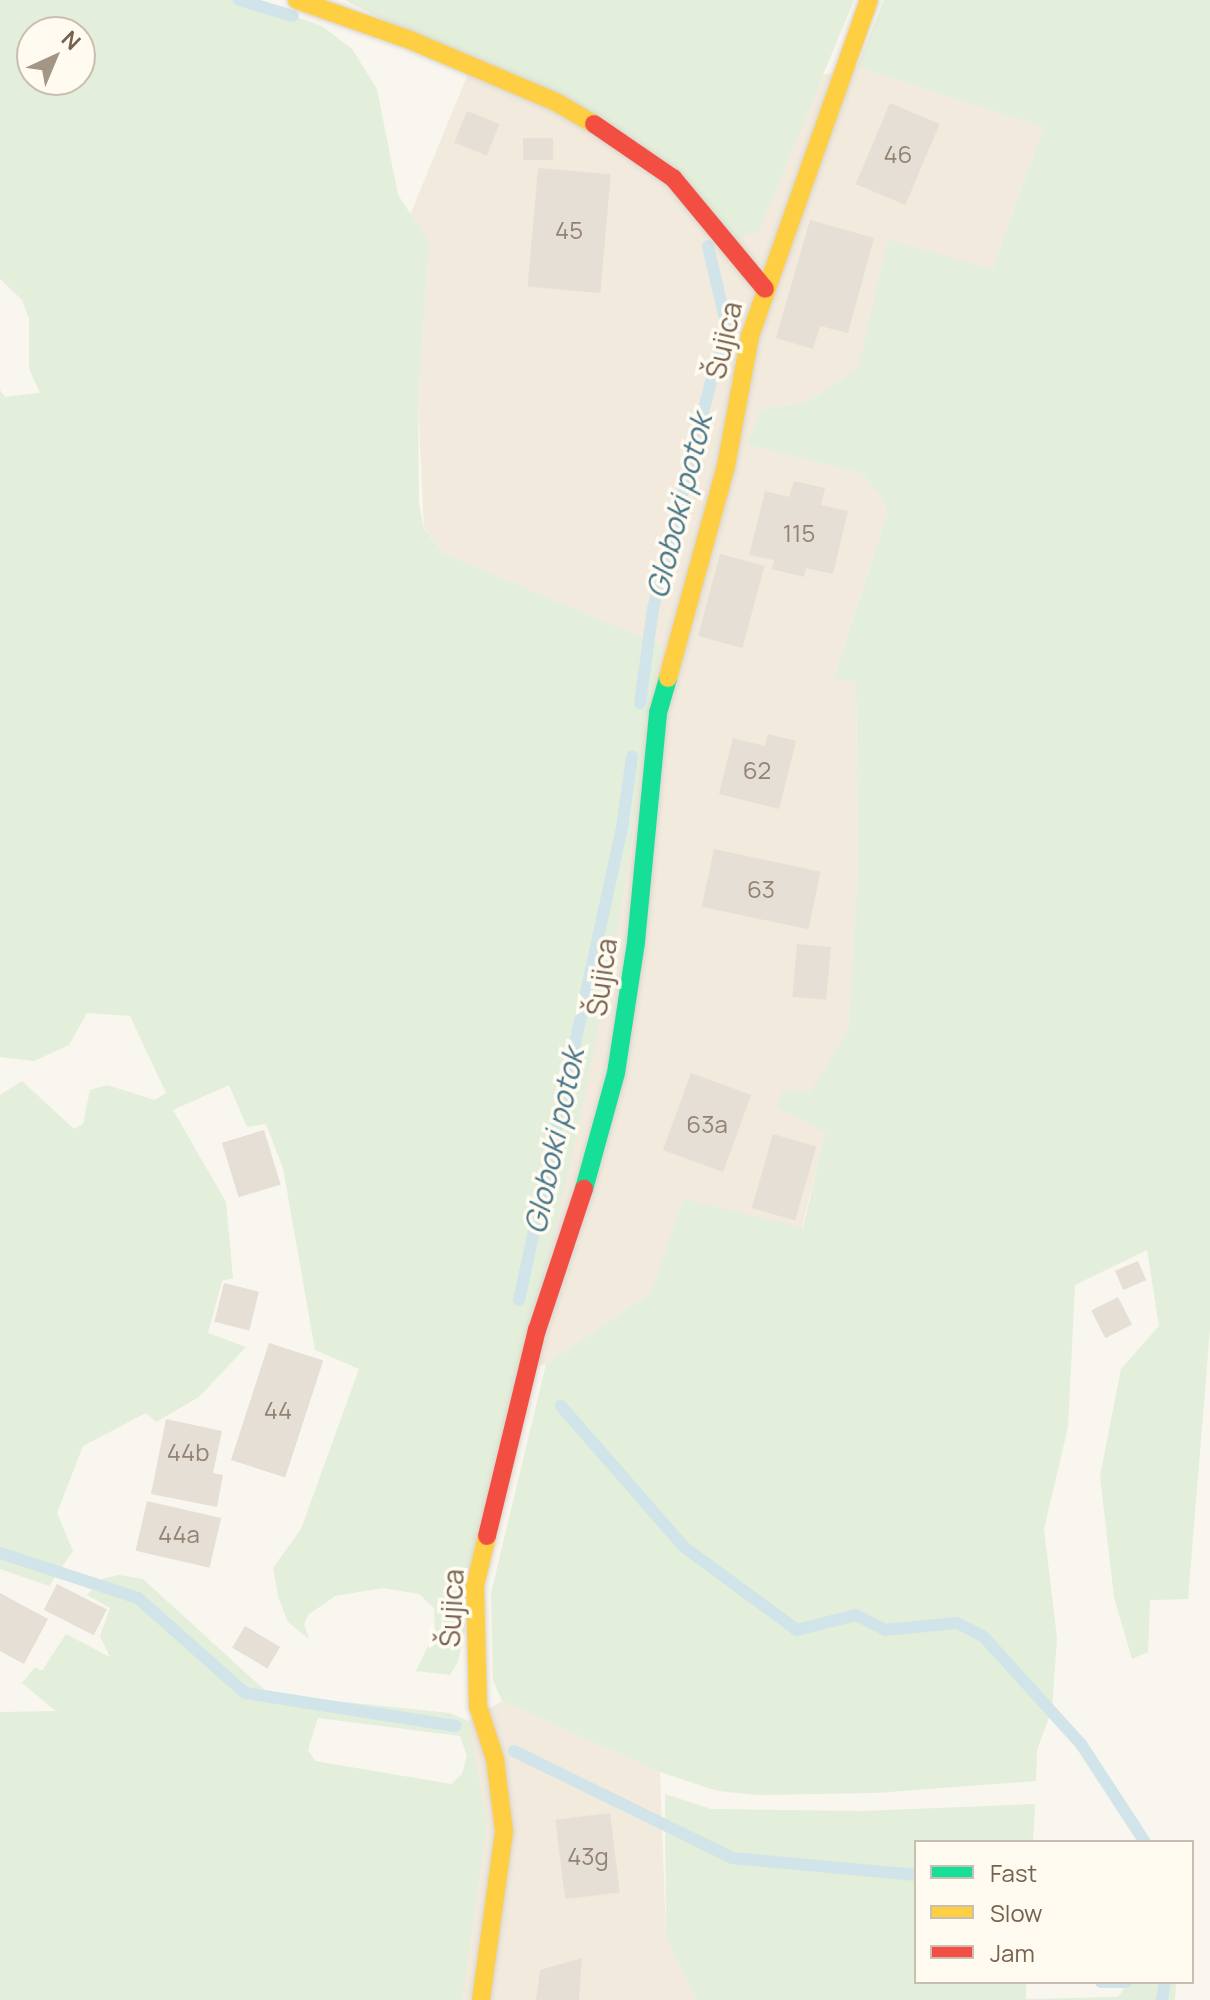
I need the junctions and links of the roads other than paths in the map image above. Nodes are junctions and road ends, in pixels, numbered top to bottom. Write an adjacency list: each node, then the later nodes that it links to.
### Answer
1 (297, 0): 3 (street, Šujica)
2 (869, 0): 3 (street, Šujica)
3 (765, 289): 4 (street, Šujica)
4 (481, 2000)

